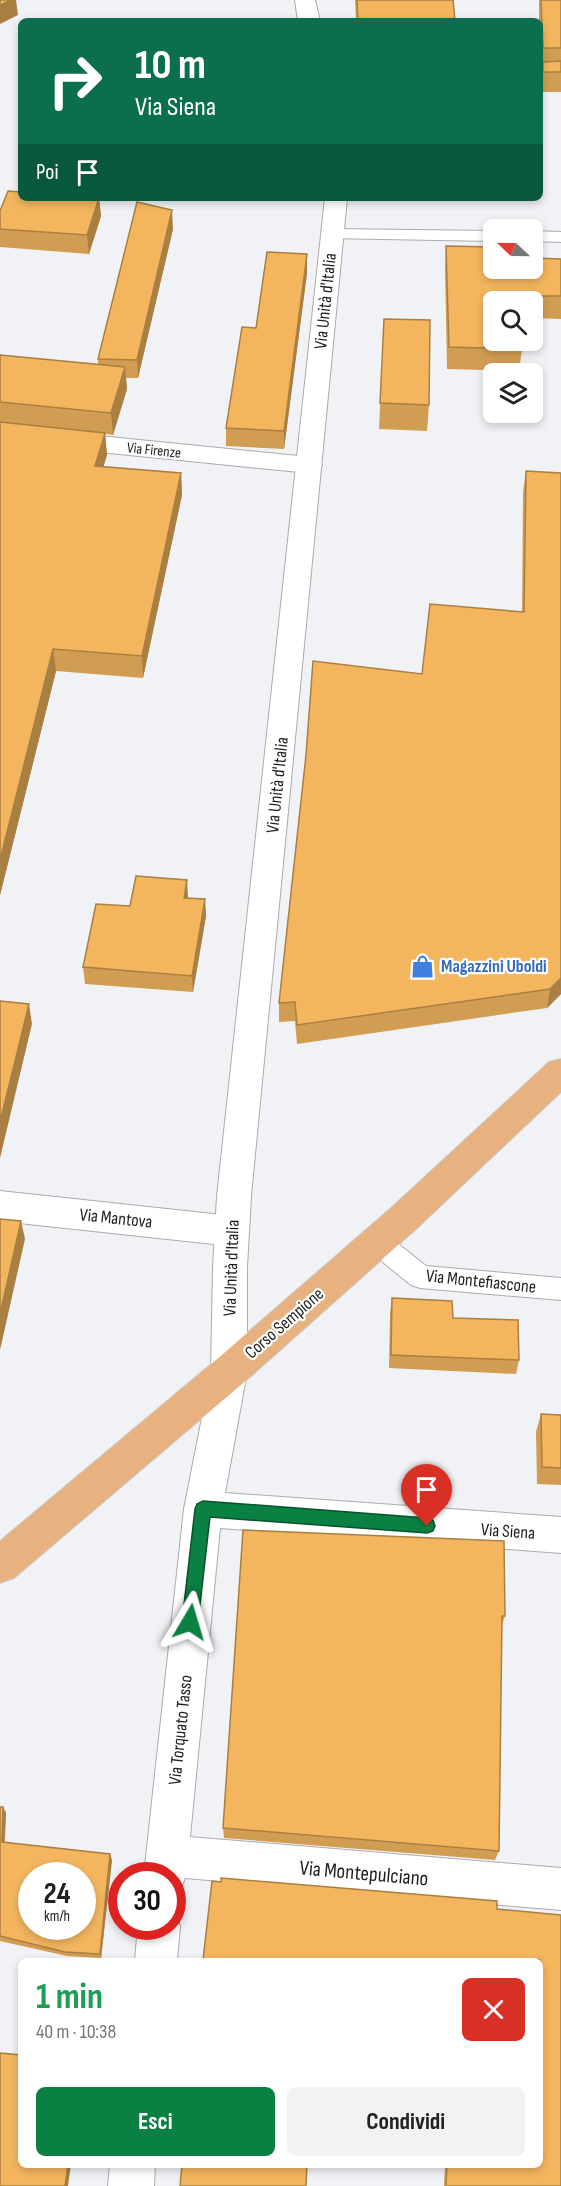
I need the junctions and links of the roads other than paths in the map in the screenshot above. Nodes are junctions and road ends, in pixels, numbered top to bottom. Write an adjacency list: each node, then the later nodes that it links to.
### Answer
1 (305, 0): 2 (street)
2 (308, 18)
3 (336, 201): 4 (street, Via Unità d'Italia)
4 (332, 234): 5 (lane); 9 (street, Via Unità d'Italia)
5 (483, 236)
6 (543, 236): 7 (lane)
7 (561, 237)
8 (0, 435): 9 (street, Via Firenze)
9 (309, 465): 12 (street, Via Unità d'Italia)
10 (561, 1072): 13 (main road, Corso Sempione)
11 (0, 1206): 12 (street, Via Mantova)
12 (232, 1231): 15 (street, Via Unità d'Italia)
13 (376, 1242): 14 (lane, Via Montefiascone); 15 (main road, Corso Sempione)
14 (561, 1289)
15 (229, 1372): 16 (street, Via Torquato Tasso); 18 (main road, Corso Sempione)
16 (203, 1509): 17 (street, Via Siena); 19 (street, Via Torquato Tasso)
17 (561, 1535)
18 (0, 1565)
19 (166, 1862)
20 (186, 1866): 21 (street, Via Montepulciano)
21 (561, 1889)
22 (158, 1940): 23 (street)
23 (156, 1958)
24 (133, 2168): 25 (street)
25 (131, 2186)

